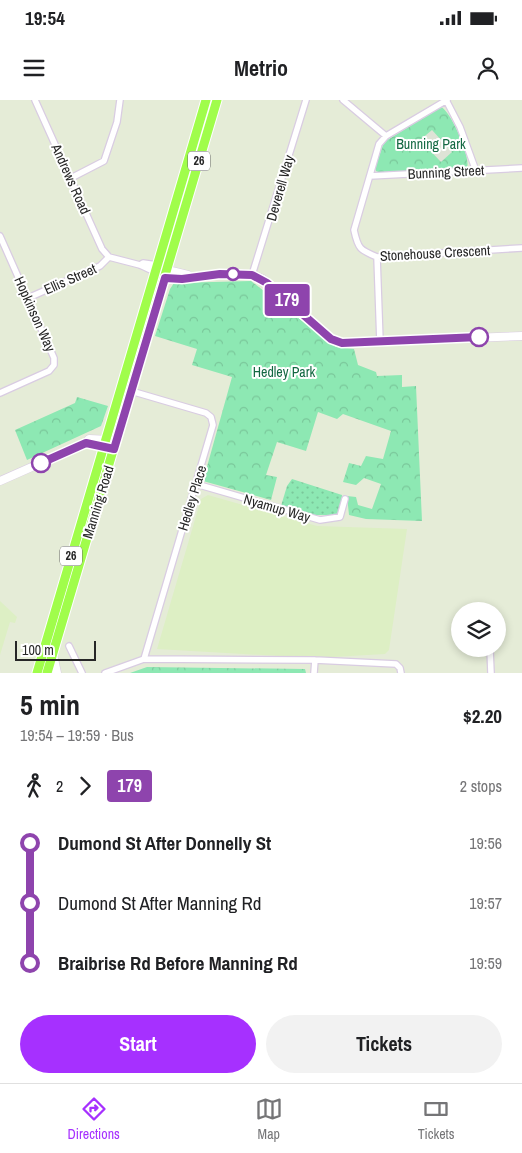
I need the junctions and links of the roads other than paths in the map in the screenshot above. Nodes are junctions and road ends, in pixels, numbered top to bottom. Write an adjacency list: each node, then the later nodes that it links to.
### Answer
1 (35, 100): 12 (street, Andrews Road)
2 (120, 100): 12 (street)
3 (206, 100): 17 (main road, Manning Road / 26)
4 (217, 100): 18 (main road, Manning Road / 26)
5 (306, 100): 19 (street, Deverell Way)
6 (343, 100): 8 (street)
7 (446, 100): 8 (street); 10 (street)
8 (386, 136): 11 (street, Stonehouse Crescent)
9 (522, 168): 10 (street, Bunning Street)
10 (476, 171): 11 (street, Bunning Street)
11 (370, 176): 16 (street, Stonehouse Crescent)
12 (71, 178): 15 (street, Andrews Road)
13 (0, 236): 20 (street, Hopkinson Way)
14 (522, 248): 16 (street, Stonehouse Crescent)
15 (109, 257): 17 (street, Ellis Street); 20 (street, Ellis Street)
16 (377, 257): 22 (street)
17 (156, 269): 18 (street); 25 (main road, Manning Road / 26)
18 (166, 275): 19 (street); 23 (main road, Manning Road / 26)
19 (252, 275): 22 (street)
20 (28, 298): 24 (street, Hopkinson Way)
21 (522, 336): 22 (street)
22 (380, 342)
23 (131, 391): 26 (main road, Manning Road / 26); 28 (street, Hedley Place)
24 (0, 393)
25 (104, 443): 26 (street); 27 (street); 35 (main road, Manning Road / 26)
26 (115, 446): 31 (main road, Manning Road / 26)
27 (0, 481)
28 (196, 484): 29 (street, Nyamup Way); 33 (street, Hedley Place)
29 (345, 499)
30 (68, 646): 38 (street)
31 (53, 654): 36 (main road, Manning Road / 26); 37 (street)
32 (490, 657): 42 (street)
33 (144, 659): 34 (street); 39 (street)
34 (315, 660): 40 (street); 41 (street)
35 (37, 673)
36 (47, 673)
37 (57, 673)
38 (82, 673)
39 (105, 673)
40 (314, 673)
41 (401, 673)
42 (491, 673)

